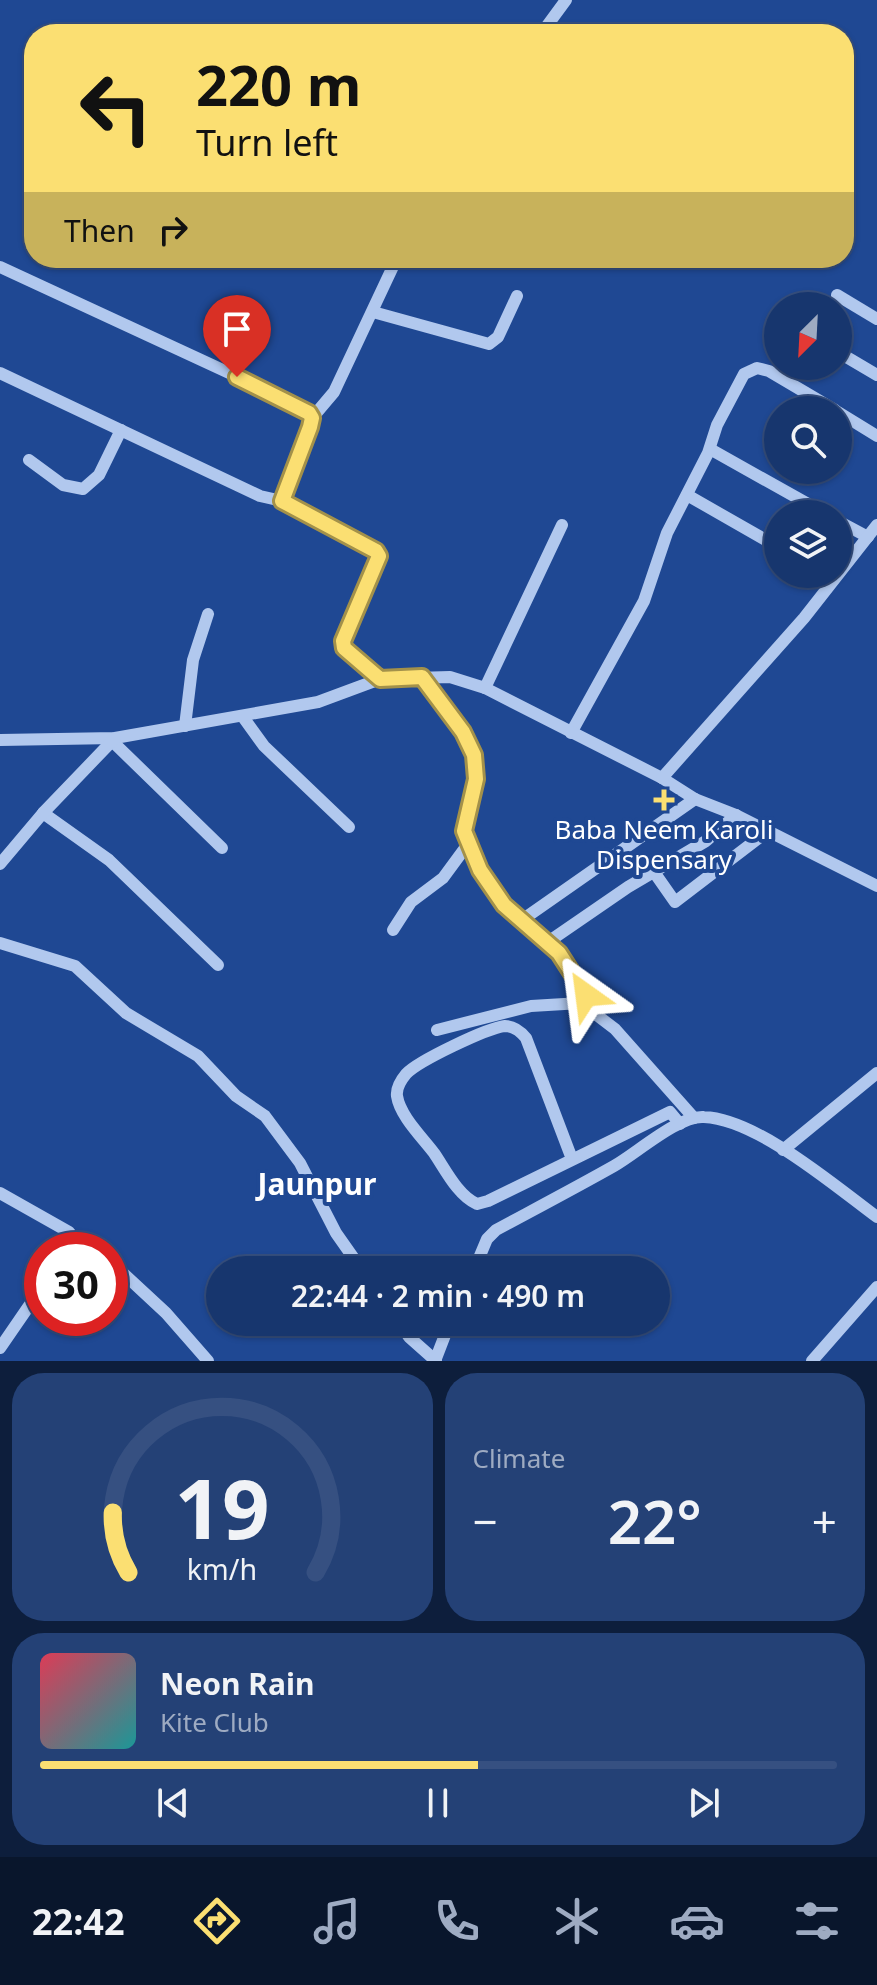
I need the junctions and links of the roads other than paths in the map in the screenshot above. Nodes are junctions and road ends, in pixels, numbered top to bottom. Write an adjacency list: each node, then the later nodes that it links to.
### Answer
1 (566, 0): 2 (street)
2 (548, 24)
3 (0, 267): 13 (street)
4 (393, 268): 7 (street)
5 (517, 296): 7 (street)
6 (852, 304): 8 (street)
7 (373, 312): 13 (street)
8 (877, 319)
9 (852, 360): 11 (street)
10 (0, 373): 15 (street)
11 (877, 375)
12 (811, 396): 17 (street)
13 (312, 418): 21 (street)
14 (852, 421): 16 (street)
15 (121, 430): 18 (street); 21 (street)
16 (877, 436)
17 (710, 449): 19 (street); 20 (street)
18 (29, 460)
19 (687, 495): 26 (street); 35 (street)
20 (801, 500)
21 (282, 501): 31 (street)
22 (562, 525): 32 (street)
23 (877, 525): 25 (street)
24 (852, 528): 25 (street)
25 (868, 537): 27 (street)
26 (764, 539)
27 (852, 554)
28 (822, 588): 38 (street)
29 (208, 614): 34 (street)
30 (422, 677): 31 (street); 32 (street); 44 (street)
31 (380, 679): 33 (street)
32 (485, 688): 35 (street)
33 (243, 717): 34 (street); 42 (street)
34 (185, 726): 36 (street)
35 (571, 733): 38 (street)
36 (113, 739): 37 (street); 40 (street); 45 (street)
37 (0, 740)
38 (662, 778): 39 (street)
39 (695, 799): 41 (street); 49 (street)
40 (43, 813): 46 (street); 53 (street)
41 (736, 815): 43 (street); 47 (street)
42 (349, 827)
43 (768, 831): 47 (street); 48 (street)
44 (468, 844): 49 (street); 50 (street)
45 (222, 848)
46 (0, 864)
47 (654, 872): 51 (street)
48 (877, 886)
49 (522, 920): 51 (street)
50 (393, 930)
51 (548, 942): 54 (street)
52 (0, 943): 64 (street)
53 (218, 965)
54 (581, 1003): 55 (street); 57 (street)
55 (437, 1030)
56 (877, 1073): 59 (street)
57 (694, 1118): 58 (street); 59 (street)
58 (680, 1124): 60 (street); 65 (street)
59 (783, 1150): 62 (street)
60 (572, 1159): 60 (street)
61 (0, 1193): 63 (street)
62 (877, 1217)
63 (67, 1232)
64 (352, 1256)
65 (480, 1256)
66 (128, 1278): 72 (street)
67 (877, 1287): 74 (street)
68 (24, 1313): 71 (street)
69 (408, 1336): 73 (street)
70 (445, 1336): 73 (street)
71 (0, 1348)
72 (208, 1361)
73 (435, 1361)
74 (812, 1361)

